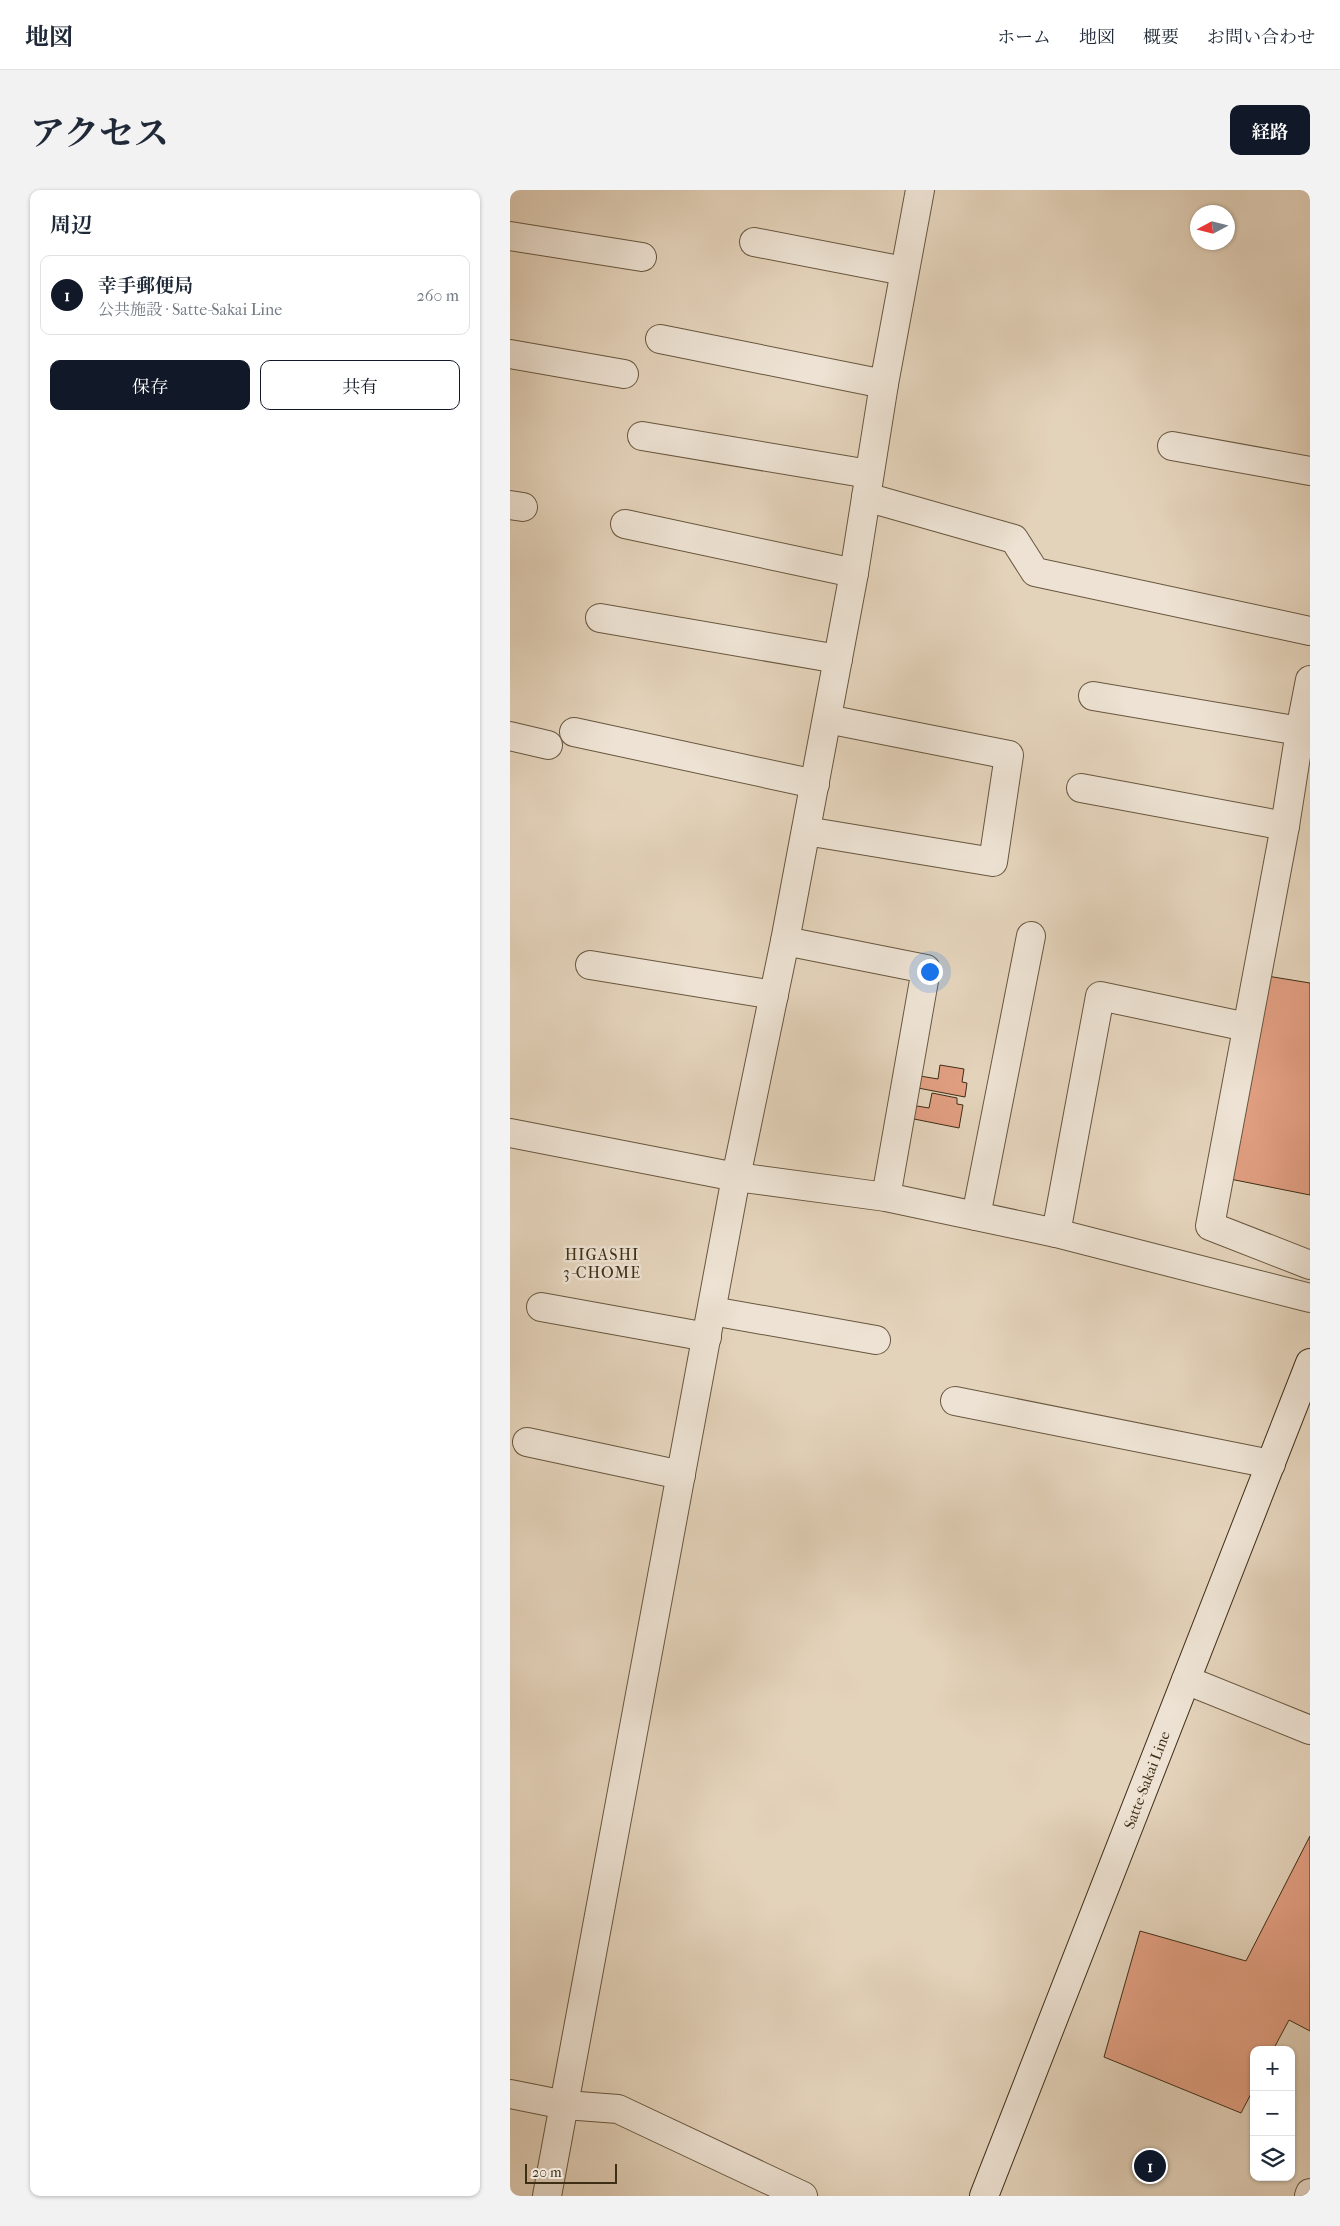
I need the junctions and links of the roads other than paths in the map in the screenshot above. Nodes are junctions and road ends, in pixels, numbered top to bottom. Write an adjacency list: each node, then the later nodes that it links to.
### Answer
1 (920, 190): 5 (street)
2 (510, 236): 4 (street)
3 (754, 242): 5 (street)
4 (642, 257)
5 (904, 271): 9 (street)
6 (660, 339): 9 (street)
7 (510, 354): 8 (street)
8 (624, 374)
9 (884, 384): 13 (street)
10 (642, 436): 13 (street)
11 (1172, 446): 12 (street)
12 (1310, 471)
13 (867, 485): 15 (street); 17 (street)
14 (625, 524): 15 (street)
15 (854, 573): 18 (street)
16 (600, 618): 18 (street)
17 (1310, 631)
18 (838, 659): 21 (street)
19 (1310, 680): 22 (street)
20 (1093, 696): 22 (street)
21 (827, 719): 26 (street); 29 (street)
22 (1300, 731): 28 (street)
23 (574, 732): 26 (street)
24 (510, 736): 25 (street)
25 (548, 745)
26 (815, 784): 29 (street)
27 (1081, 788): 28 (street)
28 (1286, 826): 34 (street)
29 (806, 831): 31 (street)
30 (1031, 936): 38 (street)
31 (785, 941): 33 (street); 37 (street)
32 (590, 965): 33 (street)
33 (774, 995): 36 (street)
34 (1248, 1027): 39 (street); 40 (street)
35 (510, 1133): 36 (street)
36 (736, 1177): 37 (street); 43 (street)
37 (886, 1197): 38 (street)
38 (976, 1216): 39 (street)
39 (1056, 1233): 41 (street)
40 (1310, 1265)
41 (1310, 1298)
42 (541, 1307): 43 (street)
43 (709, 1324): 44 (street); 49 (street)
44 (876, 1340)
45 (1310, 1363): 48 (street, Satte-Sakai Line)
46 (954, 1401): 48 (street)
47 (527, 1442): 49 (street)
48 (1271, 1464): 50 (street, Satte-Sakai Line)
49 (681, 1475): 53 (street)
50 (1186, 1680): 51 (street); 56 (street, Satte-Sakai Line)
51 (1310, 1730)
52 (510, 2094): 53 (street)
53 (565, 2105): 54 (street); 55 (street)
54 (547, 2196)
55 (803, 2196)
56 (984, 2196)

